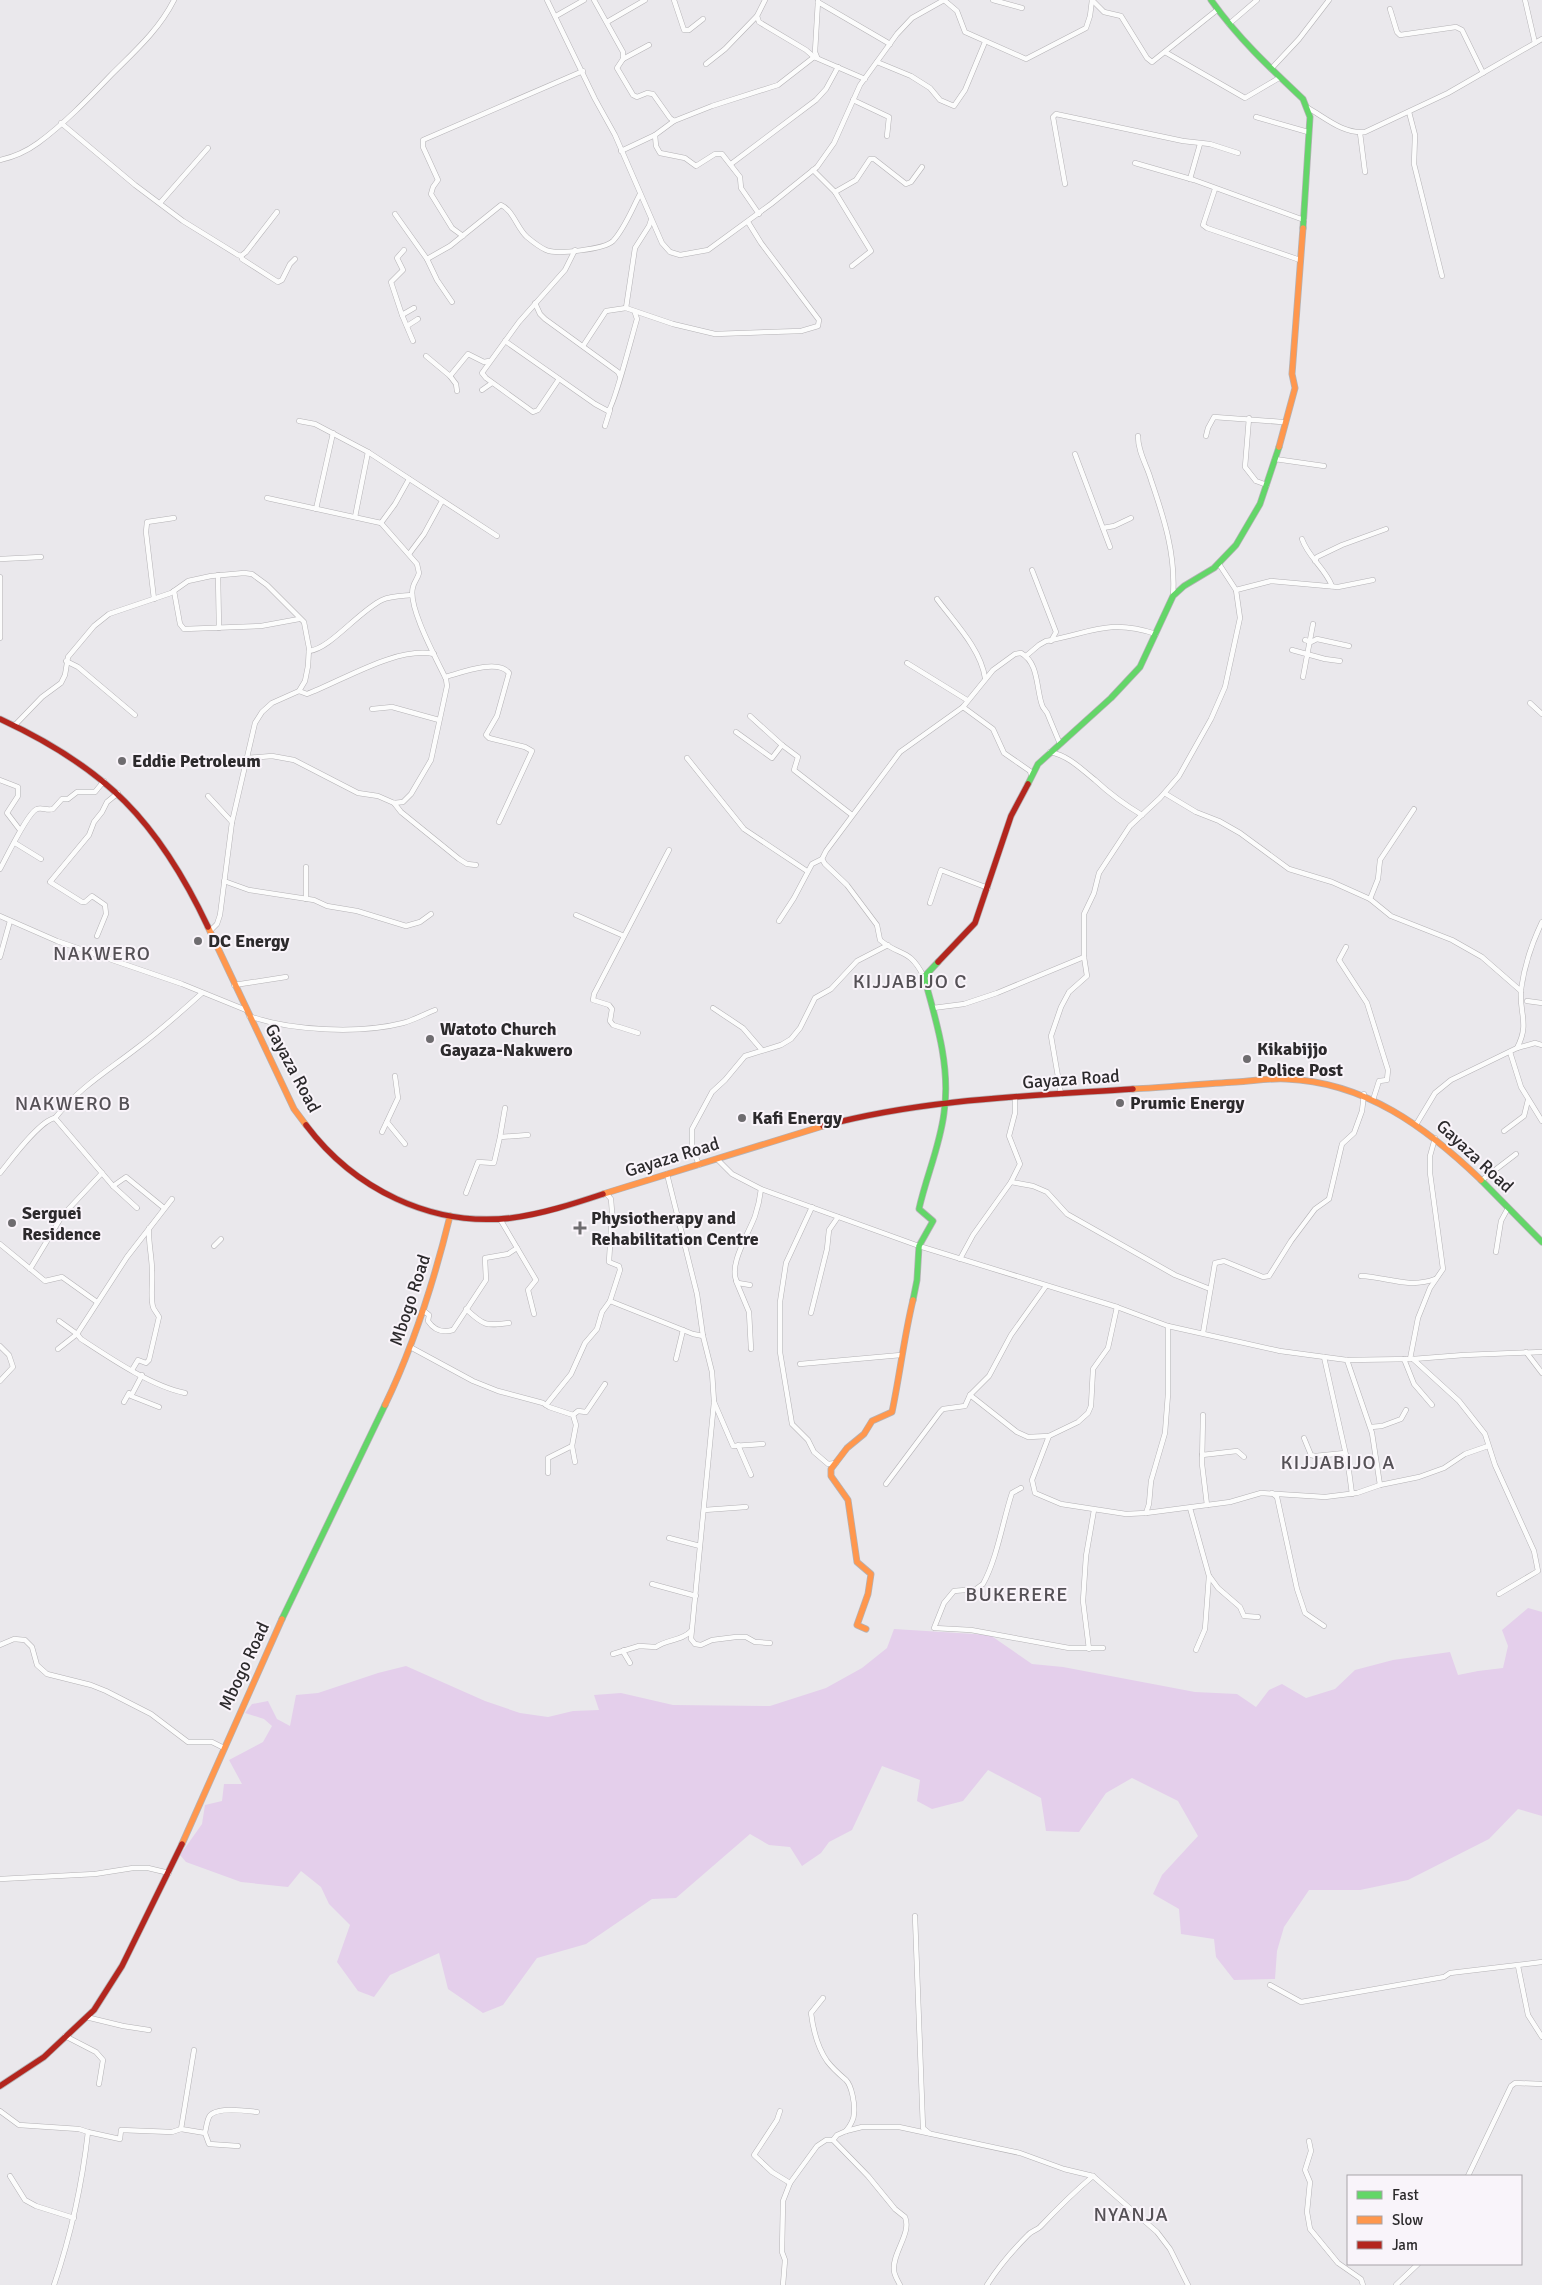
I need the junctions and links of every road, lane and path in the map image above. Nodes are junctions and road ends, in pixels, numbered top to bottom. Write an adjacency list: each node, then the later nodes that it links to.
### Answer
1 (174, 0): 45 (street)
2 (548, 0): 19 (street)
3 (584, 0): 19 (street)
4 (594, 0): 22 (street)
5 (645, 0): 22 (street)
6 (674, 0): 21 (street)
7 (765, 0): 20 (street)
8 (944, 0): 25 (street); 27 (street)
9 (993, 0): 16 (street)
10 (1092, 0): 25 (street); 29 (street)
11 (1211, 0): 18 (main road)
12 (1257, 0): 23 (street)
13 (1329, 0): 35 (street)
14 (1525, 0): 26 (street)
15 (817, 1): 27 (street); 30 (street)
16 (1022, 8)
17 (1390, 9): 37 (street)
18 (1217, 10): 23 (main road); 29 (street)
19 (556, 16): 36 (street)
20 (756, 17): 30 (street); 33 (street)
21 (703, 19)
22 (607, 22): 31 (street)
23 (1229, 24): 35 (main road)
24 (1542, 39): 26 (street)
25 (985, 42): 32 (street)
26 (1535, 43): 37 (street)
27 (890, 44): 32 (street)
28 (650, 45): 31 (street)
29 (1164, 52): 38 (street)
30 (815, 55): 34 (street); 44 (street)
31 (623, 59): 44 (street)
32 (877, 62): 39 (street)
33 (706, 64)
34 (838, 67): 39 (street); 56 (street)
35 (1271, 69): 38 (main road)
36 (583, 71): 52 (street); 72 (street)
37 (1483, 73): 42 (street)
38 (1279, 78): 41 (main road)
39 (865, 79): 40 (street)
40 (853, 100): 49 (street); 58 (street)
41 (1308, 108): 46 (main road); 47 (street)
42 (1409, 112): 47 (street); 80 (street)
43 (1256, 117): 46 (street)
44 (674, 121): 48 (street)
45 (61, 123): 54 (street); 65 (street)
46 (1308, 132): 70 (main road)
47 (1360, 133): 59 (street)
48 (655, 136): 52 (street); 56 (street)
49 (887, 136)
50 (1200, 144): 53 (street); 60 (street); 61 (street)
51 (208, 148): 65 (street)
52 (622, 151): 64 (street)
53 (1238, 153)
54 (0, 160)
55 (1135, 163): 60 (street)
56 (732, 164): 68 (street)
57 (922, 167): 63 (street)
58 (814, 170): 63 (street); 68 (street)
59 (1365, 172)
60 (1190, 179): 62 (street)
61 (1066, 184)
62 (1215, 189): 70 (street); 78 (street)
63 (835, 192): 79 (street)
64 (640, 194): 69 (street); 74 (street)
65 (160, 203): 75 (street)
66 (277, 212): 75 (street)
67 (395, 214): 77 (street)
68 (759, 214): 71 (street)
69 (651, 219): 71 (street); 84 (street)
70 (1304, 220): 78 (main road)
71 (748, 222): 85 (street)
72 (463, 236): 74 (street); 77 (street)
73 (404, 250): 86 (street)
74 (575, 250): 82 (street)
75 (241, 256): 76 (street)
76 (295, 259)
77 (427, 259): 81 (street)
78 (1300, 260): 110 (main road)
79 (852, 266)
80 (1442, 276)
81 (452, 302)
82 (535, 303): 90 (street); 91 (street)
83 (414, 308): 86 (street)
84 (626, 308): 85 (street); 91 (street)
85 (635, 313): 95 (street)
86 (402, 315): 88 (street)
87 (418, 319): 88 (street)
88 (406, 326): 89 (street)
89 (413, 341)
90 (506, 341): 93 (street); 96 (street)
91 (583, 346): 95 (street)
92 (426, 356): 94 (street)
93 (490, 362): 94 (street); 97 (street)
94 (450, 376): 99 (street)
95 (620, 376): 100 (street)
96 (559, 379): 97 (street); 100 (street)
97 (492, 383): 98 (street)
98 (482, 390)
99 (457, 391)
100 (610, 410): 104 (street)
101 (1249, 418): 103 (street); 107 (street); 113 (street)
102 (299, 421): 105 (street)
103 (1282, 422)
104 (605, 426)
105 (333, 433): 108 (street); 116 (street)
106 (1138, 436): 139 (street)
107 (1206, 436)
108 (368, 452): 112 (street); 117 (street)
109 (1075, 454): 121 (street)
110 (1275, 459): 111 (street); 113 (main road)
111 (1324, 466)
112 (409, 479): 115 (street); 120 (street)
113 (1267, 485): 130 (main road)
114 (267, 498): 116 (street)
115 (442, 501): 123 (street); 126 (street)
116 (316, 509): 117 (street)
117 (356, 517): 120 (street)
118 (174, 518): 140 (street)
119 (1132, 518): 121 (street)
120 (381, 523): 126 (street)
121 (1103, 528): 125 (street)
122 (1386, 529): 129 (street)
123 (497, 536)
124 (1302, 539): 129 (street)
125 (1110, 547)
126 (409, 554): 138 (street)
127 (41, 557): 128 (street)
128 (0, 559)
129 (1315, 561): 135 (street)
130 (1219, 564): 136 (street); 139 (main road)
131 (1032, 570): 148 (street)
132 (218, 576): 137 (street); 142 (street); 144 (street)
133 (0, 577): 146 (street)
134 (1374, 580): 135 (street)
135 (1332, 586): 136 (street)
136 (1236, 590): 188 (street)
137 (174, 591): 140 (street); 144 (street)
138 (412, 595): 152 (street); 153 (street)
139 (1173, 596): 145 (main road)
140 (154, 599): 156 (street)
141 (937, 599): 160 (street)
142 (299, 619): 144 (street); 152 (street)
143 (1313, 624): 149 (street)
144 (219, 628)
145 (1156, 634): 148 (street); 174 (main road)
146 (0, 638)
147 (1305, 640): 149 (street)
148 (1051, 641): 155 (street)
149 (1311, 642): 150 (street); 154 (street)
150 (1349, 646)
151 (1292, 650): 154 (street)
152 (309, 651): 162 (street)
153 (434, 654): 159 (street); 162 (street)
154 (1307, 654): 157 (street); 161 (street)
155 (1026, 656): 160 (street); 174 (street)
156 (66, 661): 168 (street); 172 (street)
157 (1340, 661)
158 (907, 663): 163 (street)
159 (445, 677): 171 (street); 190 (street)
160 (985, 678): 163 (street)
161 (1303, 678)
162 (299, 690): 177 (street)
163 (967, 700): 165 (street)
164 (1530, 703): 167 (street)
165 (963, 707): 179 (street); 187 (street)
166 (372, 709): 171 (street)
167 (1542, 714)
168 (135, 715)
169 (750, 716): 175 (street)
170 (0, 719): 172 (main road, Gayaza Road)
171 (439, 720): 185 (street)
172 (15, 725): 181 (main road, Gayaza Road)
173 (736, 732): 175 (street)
174 (1060, 744): 176 (main road)
175 (782, 746): 187 (street)
176 (1050, 752): 179 (main road); 188 (street)
177 (247, 758): 185 (street); 189 (street)
178 (687, 758): 199 (street)
179 (1031, 776): 201 (main road)
180 (0, 780): 191 (street)
181 (104, 781): 182 (main road, Gayaza Road); 191 (street)
182 (118, 793): 211 (main road, Gayaza Road); 212 (street)
183 (1166, 794): 203 (street)
184 (208, 796): 189 (street)
185 (394, 803): 196 (street)
186 (1414, 809): 203 (street)
187 (852, 815): 195 (street)
188 (1142, 815): 217 (street)
189 (232, 822): 200 (street)
190 (499, 822)
191 (20, 830): 192 (street)
192 (15, 843): 194 (street); 198 (street)
193 (669, 850): 213 (street)
194 (41, 859)
195 (822, 859): 199 (street); 214 (street)
196 (476, 865)
197 (306, 867): 202 (street)
198 (0, 869)
199 (807, 871): 209 (street)
200 (224, 881): 202 (street); 211 (street)
201 (988, 888): 204 (street); 219 (main road)
202 (306, 899): 205 (street)
203 (1370, 899): 221 (street)
204 (930, 903)
205 (432, 914)
206 (576, 915): 213 (street)
207 (0, 916): 208 (street)
208 (10, 921): 216 (street); 222 (street)
209 (779, 921)
210 (1542, 922): 221 (street)
211 (210, 931): 220 (main road, Gayaza Road)
212 (97, 936)
213 (624, 936): 229 (street)
214 (888, 945): 219 (street); 232 (street)
215 (1346, 948): 238 (street)
216 (0, 957)
217 (1084, 957): 226 (street); 235 (street)
218 (286, 977): 220 (street)
219 (924, 977): 226 (main road)
220 (234, 985): 228 (main road, Gayaza Road)
221 (1521, 991): 231 (street)
222 (202, 993): 228 (street); 242 (street)
223 (1527, 1000): 224 (street)
224 (1542, 1003)
225 (713, 1008): 232 (street)
226 (933, 1008): 240 (main road)
227 (435, 1010): 228 (street)
228 (248, 1014): 269 (main road, Gayaza Road)
229 (638, 1033)
230 (1542, 1045): 231 (street)
231 (1517, 1048): 233 (street)
232 (760, 1049): 254 (street)
233 (1510, 1052): 239 (street); 245 (street)
234 (395, 1076): 244 (street)
235 (1061, 1094): 236 (main road, Gayaza Road); 237 (main road, Gayaza Road)
236 (1364, 1094): 238 (main road, Gayaza Road); 287 (street)
237 (1015, 1097): 240 (main road, Gayaza Road); 259 (street)
238 (1373, 1100): 245 (main road, Gayaza Road)
239 (1528, 1100): 243 (street); 246 (street)
240 (945, 1103): 253 (main road, Gayaza Road); 277 (main road)
241 (504, 1108): 250 (street)
242 (54, 1118): 255 (street); 256 (street)
243 (1542, 1121)
244 (387, 1122): 247 (street); 251 (street)
245 (1417, 1123): 249 (main road, Gayaza Road)
246 (1504, 1131)
247 (382, 1132)
248 (528, 1135): 250 (street)
249 (1436, 1136): 258 (main road, Gayaza Road); 283 (street)
250 (500, 1137): 262 (street)
251 (405, 1144)
252 (1516, 1154): 258 (street)
253 (717, 1159): 254 (main road, Gayaza Road); 261 (street)
254 (699, 1165): 257 (main road, Gayaza Road)
255 (0, 1173)
256 (102, 1174): 260 (street); 281 (street)
257 (667, 1174): 263 (main road, Gayaza Road); 301 (street)
258 (1482, 1180): 268 (main road, Gayaza Road)
259 (1011, 1182): 280 (street); 287 (street)
260 (113, 1186): 266 (street); 267 (street)
261 (761, 1189): 265 (street); 284 (street)
262 (466, 1193)
263 (606, 1193): 271 (main road, Gayaza Road); 288 (street)
264 (172, 1199): 267 (street)
265 (812, 1207): 270 (street); 340 (street)
266 (137, 1208)
267 (164, 1208): 272 (street)
268 (1508, 1208): 274 (main road, Gayaza Road); 279 (street)
269 (450, 1216): 271 (main road, Gayaza Road); 292 (main road, Mbogo Road)
270 (838, 1217): 277 (street); 293 (street)
271 (500, 1219): 278 (street)
272 (149, 1227): 289 (street); 315 (street)
273 (221, 1240): 276 (street)
274 (1542, 1242)
275 (0, 1244): 281 (street)
276 (214, 1246)
277 (919, 1246): 280 (street); 308 (main road)
278 (517, 1248): 291 (street); 294 (street)
279 (1496, 1252)
280 (960, 1259): 286 (street)
281 (30, 1269): 289 (street)
282 (1361, 1276): 283 (street)
283 (1436, 1278): 312 (street)
284 (736, 1280): 285 (street); 305 (street)
285 (750, 1285)
286 (1046, 1286): 290 (street); 320 (street)
287 (1210, 1289): 299 (street)
288 (610, 1301): 298 (street); 323 (street)
289 (97, 1302): 300 (street)
290 (1116, 1307): 297 (street); 330 (street)
291 (466, 1309): 292 (street); 296 (street)
292 (424, 1311): 304 (main road, Mbogo Road)
293 (811, 1313)
294 (534, 1314)
295 (59, 1321): 300 (street)
296 (510, 1323)
297 (1168, 1326): 299 (street); 353 (street)
298 (683, 1330): 301 (street); 310 (street)
299 (1203, 1333): 309 (street)
300 (77, 1334): 303 (street); 315 (street)
301 (703, 1336): 322 (street)
302 (0, 1346): 317 (street)
303 (58, 1348)
304 (412, 1348): 323 (street); 372 (main road, Mbogo Road)
305 (751, 1349)
306 (1526, 1352): 307 (street); 312 (street); 316 (street)
307 (1542, 1352)
308 (902, 1355): 314 (street); 340 (main road)
309 (1324, 1357): 313 (street); 336 (street)
310 (676, 1359)
311 (1404, 1359): 312 (street); 313 (street); 324 (street)
312 (1411, 1359): 335 (street)
313 (1347, 1360): 329 (street)
314 (800, 1364)
315 (137, 1372): 319 (street); 321 (street); 325 (street)
316 (1542, 1373)
317 (0, 1381)
318 (605, 1384): 327 (street)
319 (184, 1393)
320 (970, 1395): 330 (street); 343 (street)
321 (124, 1402)
322 (714, 1402): 333 (street); 351 (street)
323 (546, 1405): 327 (street)
324 (1432, 1405)
325 (160, 1407)
326 (1406, 1410): 329 (street)
327 (573, 1415): 334 (street)
328 (1203, 1415): 337 (street)
329 (1371, 1427): 344 (street)
330 (1049, 1436): 352 (street)
331 (1304, 1438): 336 (street)
332 (763, 1444): 333 (street)
333 (738, 1445): 342 (street)
334 (572, 1446): 339 (street); 341 (street)
335 (1488, 1446): 344 (street); 358 (street)
336 (1345, 1453): 347 (street)
337 (1202, 1455): 338 (street); 348 (street)
338 (1244, 1457)
339 (575, 1462)
340 (836, 1463): 363 (main road)
341 (548, 1473)
342 (751, 1475)
343 (886, 1484)
344 (1380, 1485): 347 (street)
345 (1021, 1488): 367 (street)
346 (1261, 1492): 347 (street); 348 (street); 361 (street)
347 (1352, 1494)
348 (1207, 1506): 350 (street)
349 (746, 1507): 351 (street)
350 (1190, 1508): 353 (street); 356 (street)
351 (704, 1510): 355 (street)
352 (1094, 1510): 353 (street); 367 (street)
353 (1146, 1514)
354 (669, 1538): 355 (street)
355 (700, 1546): 359 (street)
356 (1209, 1576): 360 (street); 369 (street)
357 (652, 1584): 359 (street)
358 (1499, 1594)
359 (696, 1596): 362 (street)
360 (1258, 1617)
361 (1324, 1626)
362 (692, 1630): 364 (street); 368 (street)
363 (866, 1630)
364 (770, 1643)
365 (0, 1645): 372 (street)
366 (1103, 1648): 367 (street)
367 (1089, 1649)
368 (624, 1650): 370 (street); 371 (street)
369 (1196, 1650)
370 (613, 1654)
371 (630, 1663)
372 (224, 1748): 373 (main road, Mbogo Road)
373 (169, 1873): 374 (street); 380 (main road, Mbogo Road)
374 (0, 1879)
375 (914, 1916): 395 (street)
376 (1542, 1962): 377 (street)
377 (1518, 1966): 378 (street); 383 (street)
378 (1270, 1986)
379 (823, 1998): 392 (street)
380 (86, 2016): 381 (street); 382 (main road, Mbogo Road)
381 (149, 2030)
382 (65, 2036): 385 (street); 387 (main road, Mbogo Road)
383 (1542, 2037)
384 (194, 2050): 391 (street)
385 (99, 2084)
386 (1542, 2084): 399 (street)
387 (0, 2086)
388 (0, 2111): 393 (street)
389 (780, 2111): 402 (street)
390 (257, 2112): 394 (street)
391 (180, 2129): 393 (street); 394 (street)
392 (846, 2131): 395 (street); 396 (street)
393 (88, 2132): 403 (street)
394 (205, 2133): 398 (street)
395 (930, 2134): 401 (street)
396 (833, 2140): 402 (street); 407 (street)
397 (1309, 2142): 410 (street)
398 (238, 2146)
399 (1468, 2175)
400 (10, 2176): 403 (street)
401 (1093, 2176): 408 (street); 409 (street)
402 (790, 2183): 406 (street)
403 (74, 2218): 405 (street)
404 (1417, 2265): 411 (street)
405 (54, 2285)
406 (783, 2285)
407 (900, 2285)
408 (987, 2285)
409 (1188, 2285)
410 (1363, 2285)
411 (1396, 2285)

